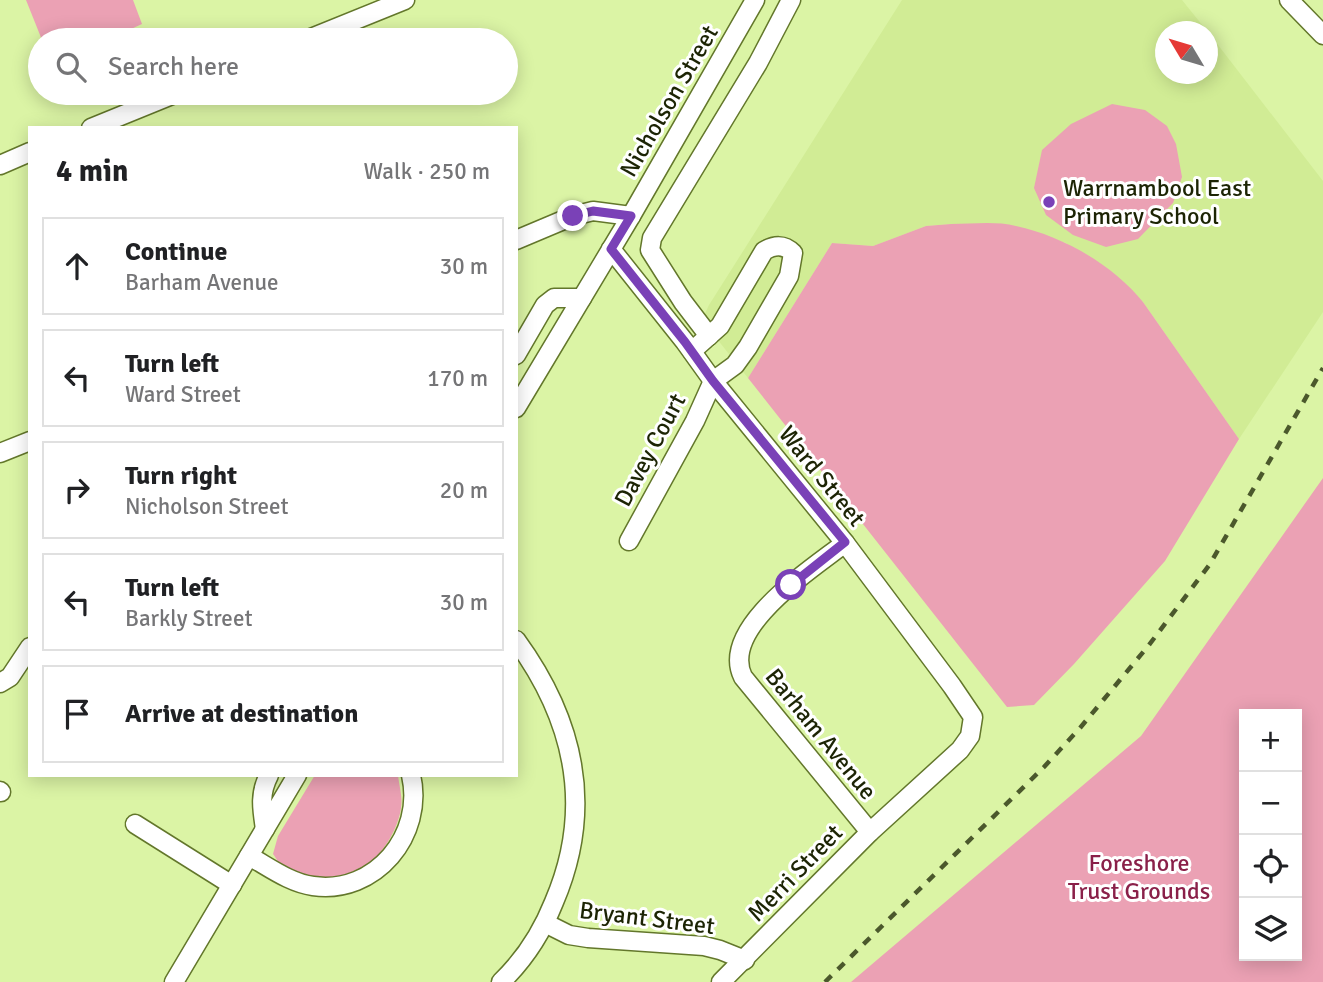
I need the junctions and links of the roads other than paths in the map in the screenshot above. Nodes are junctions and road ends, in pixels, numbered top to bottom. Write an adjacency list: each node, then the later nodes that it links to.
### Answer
1 (405, 0): 5 (street)
2 (755, 0): 11 (street, Nicholson Street)
3 (791, 0): 15 (street)
4 (1289, 0): 6 (street)
5 (336, 28)
6 (1323, 35)
7 (148, 105): 8 (street)
8 (96, 126)
9 (28, 153): 10 (street)
10 (0, 164)
11 (631, 216): 12 (street); 13 (street, Nicholson Street)
12 (518, 239)
13 (611, 249): 14 (street, Nicholson Street); 16 (street, Ward Street)
14 (582, 299): 17 (street); 19 (street, Nicholson Street)
15 (709, 336): 16 (street); 18 (street)
16 (692, 351): 18 (street, Ward Street)
17 (518, 352)
18 (713, 381): 22 (street, Davey Court); 23 (street, Ward Street)
19 (518, 405)
20 (28, 442): 21 (street)
21 (0, 453)
22 (629, 541)
23 (845, 542): 27 (street, Ward Street); 33 (street, Barham Avenue)
24 (518, 643): 36 (street)
25 (28, 650): 26 (street)
26 (0, 683)
27 (966, 743): 33 (street, Merri Street)
28 (268, 777): 32 (street)
29 (296, 777): 32 (street)
30 (411, 777): 34 (street)
31 (135, 824): 35 (street)
32 (265, 829): 34 (street)
33 (870, 832): 37 (street, Merri Street)
34 (249, 856): 35 (street)
35 (232, 885): 38 (street)
36 (545, 923): 37 (street, Bryant Street); 39 (street)
37 (745, 960): 40 (street, Merri Street)
38 (174, 982)
39 (501, 982)
40 (721, 982)

